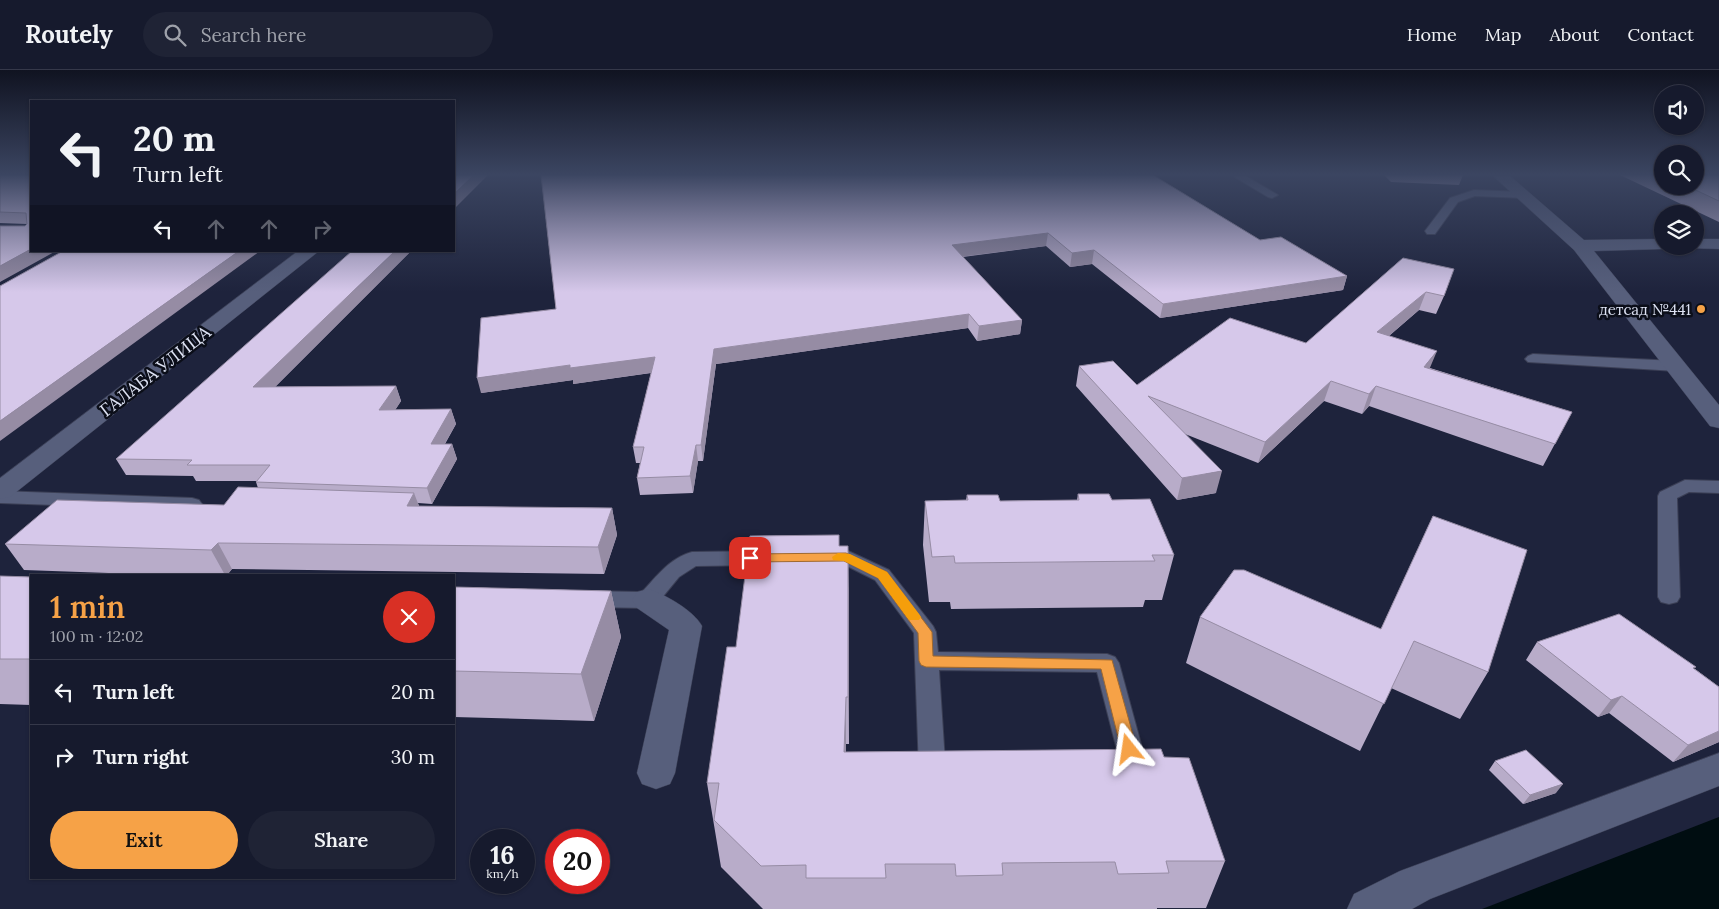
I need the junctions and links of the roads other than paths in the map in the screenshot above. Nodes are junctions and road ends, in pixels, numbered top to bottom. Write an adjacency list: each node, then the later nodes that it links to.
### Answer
1 (1443, 214): 3 (lane)
2 (1546, 214): 7 (street)
3 (1431, 231)
4 (1654, 244): 7 (street)
5 (1704, 244): 6 (street)
6 (1719, 244)
7 (1580, 246): 10 (street)
8 (309, 252): 13 (street, ГАЛАБА УЛИЦА)
9 (1533, 359): 10 (lane)
10 (1676, 366): 11 (street)
11 (1719, 421)
12 (1719, 487): 16 (lane)
13 (0, 491)
14 (0, 498): 15 (lane)
15 (209, 504)
16 (1669, 597)
17 (570, 599): 18 (lane)
18 (648, 600): 19 (lane); 23 (street)
19 (926, 661): 20 (lane); 22 (lane)
20 (1105, 766)
21 (1719, 769): 24 (street)
22 (961, 770)
23 (656, 773)
24 (1369, 909)

